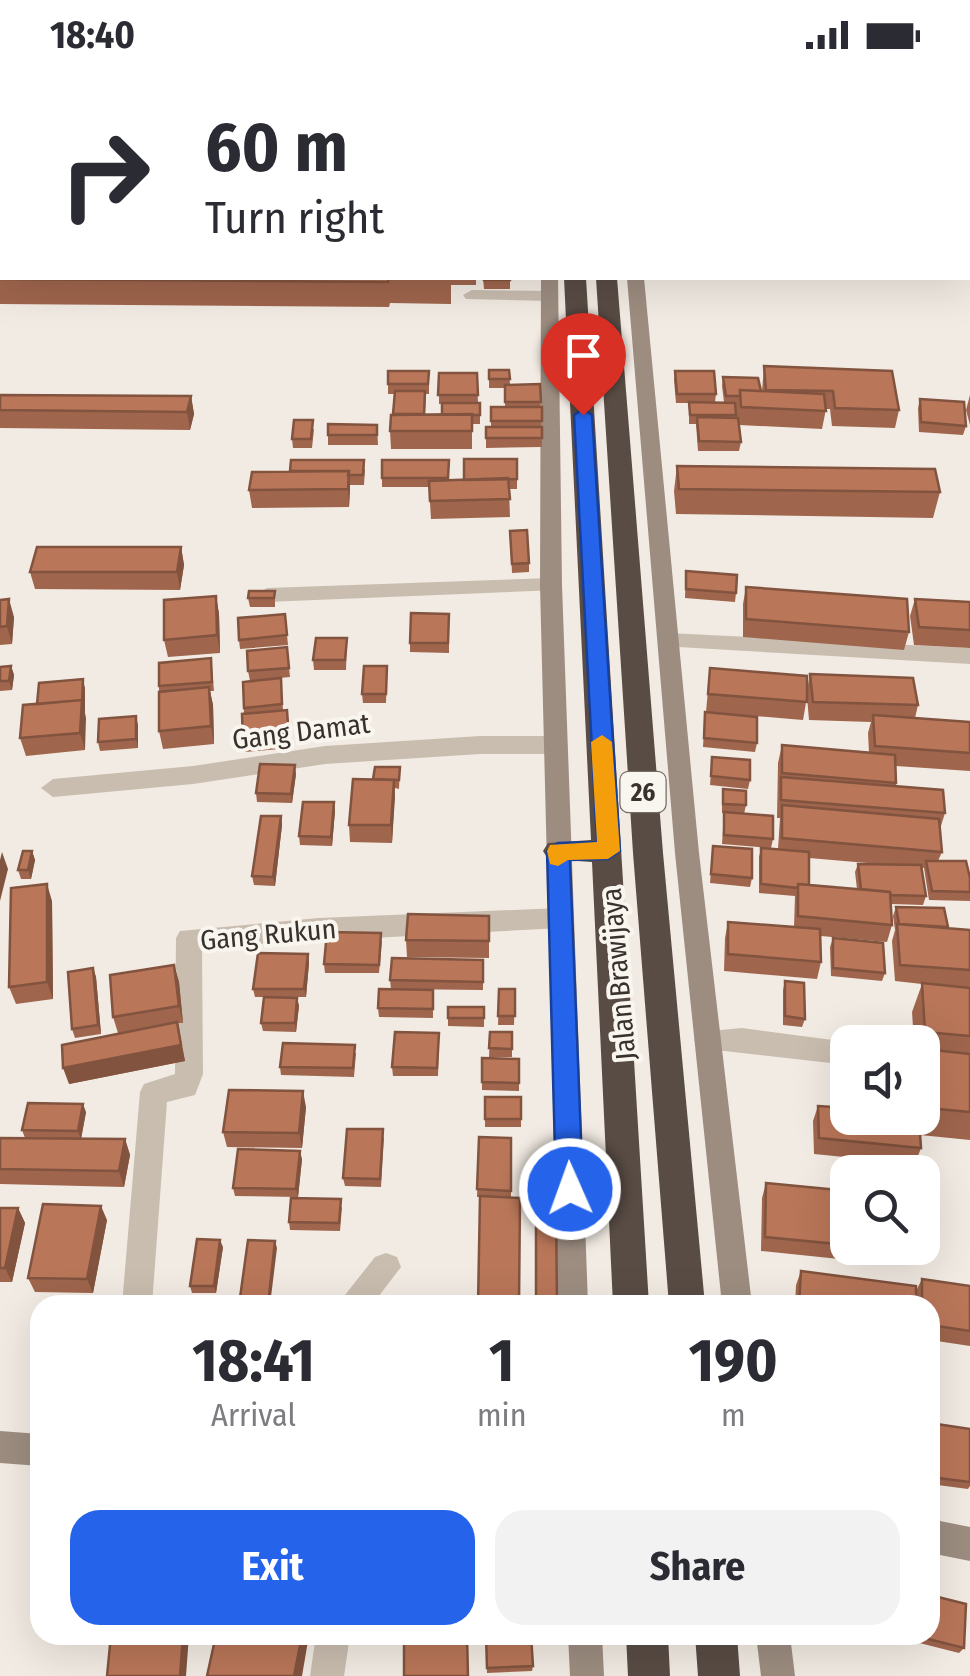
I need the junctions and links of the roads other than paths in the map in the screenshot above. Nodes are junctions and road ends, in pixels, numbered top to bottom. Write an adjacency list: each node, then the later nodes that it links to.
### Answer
1 (575, 280): 13 (highway, Jalan Brawijaya / 26)
2 (606, 280): 22 (highway, Jalan Brawijaya / 26)
3 (635, 280): 8 (street)
4 (550, 287): 5 (street); 6 (street)
5 (472, 295)
6 (552, 585): 7 (street); 10 (street)
7 (267, 595)
8 (668, 641): 9 (street); 15 (street)
9 (970, 656)
10 (556, 745): 11 (street, Gang Damat); 12 (street)
11 (53, 788)
12 (558, 851): 13 (highway); 14 (street)
13 (608, 851): 21 (highway, Jalan Brawijaya / 26)
14 (561, 918): 18 (street, Gang Rukun); 20 (street)
15 (708, 1040): 16 (street); 23 (street)
16 (830, 1051)
17 (386, 1267): 19 (street)
18 (138, 1295)
19 (361, 1295)
20 (573, 1295)
21 (630, 1295)
22 (686, 1295)
23 (736, 1295)
24 (0, 1447): 25 (street)
25 (30, 1449)
26 (940, 1538): 27 (street)
27 (970, 1544)
28 (332, 1645): 33 (street)
29 (585, 1645): 34 (street)
30 (648, 1645): 35 (highway)
31 (717, 1645): 36 (highway)
32 (774, 1645): 37 (street)
33 (327, 1676)
34 (586, 1676)
35 (650, 1676)
36 (720, 1676)
37 (778, 1676)

